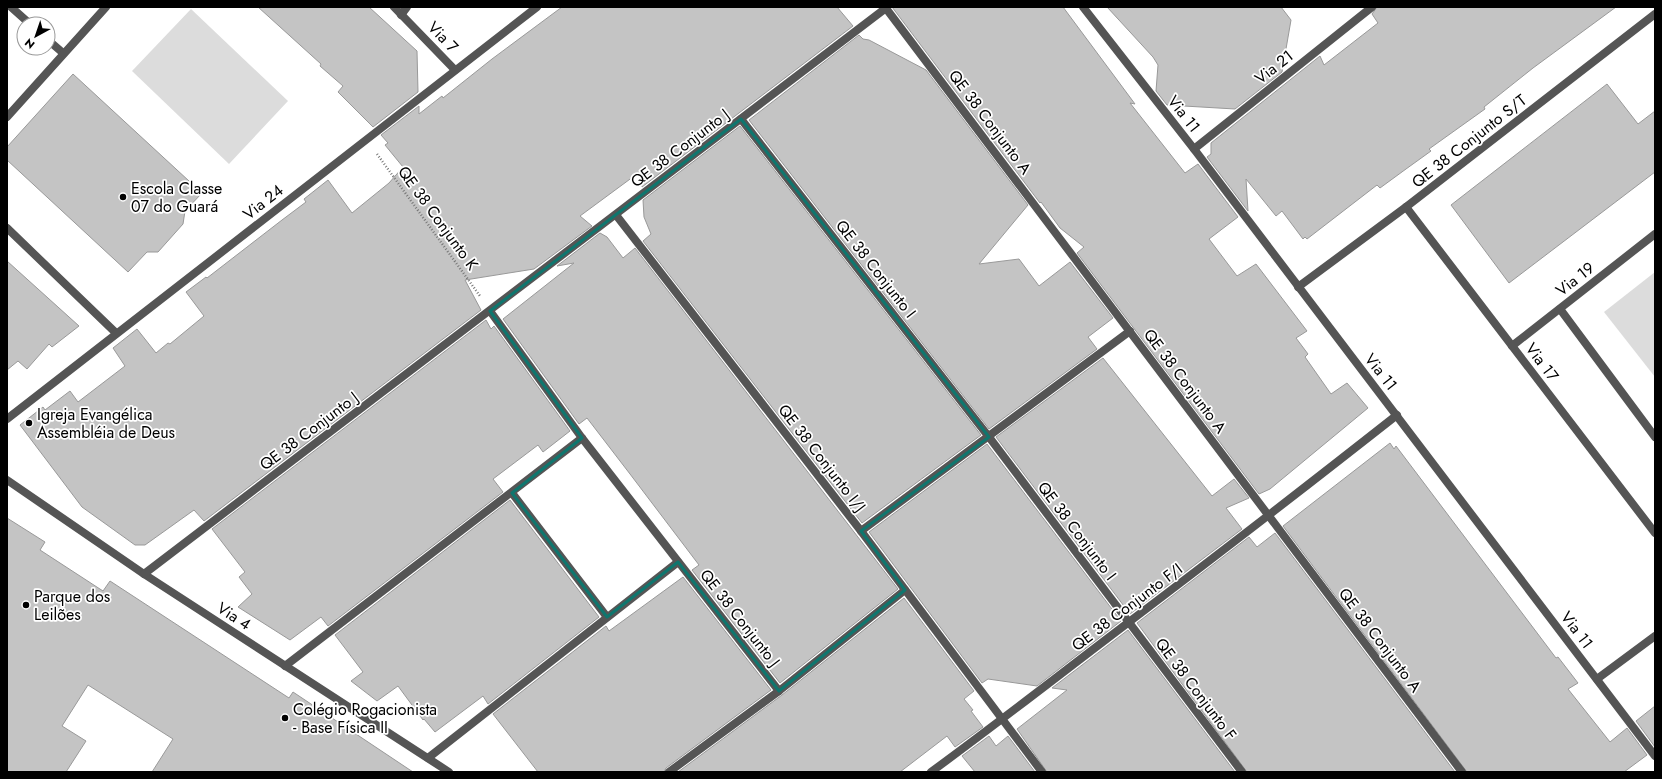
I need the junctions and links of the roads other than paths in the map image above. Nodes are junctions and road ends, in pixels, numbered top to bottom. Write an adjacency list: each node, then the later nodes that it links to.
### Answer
1 (11, 7): 11 (street)
2 (106, 7): 13 (street)
3 (394, 7): 9 (street, Via 7)
4 (407, 7): 9 (street)
5 (537, 7): 14 (street, Via 24)
6 (1083, 7): 17 (street, Via 11)
7 (1372, 7): 17 (street, Via 21)
8 (886, 8): 16 (street, QE 38 Conjunto J); 25 (street, QE 38 Conjunto A)
9 (401, 14): 14 (street, Via 7)
10 (1655, 14): 18 (street, QE 38 Conjunto S/T)
11 (21, 16)
12 (56, 47): 13 (street)
13 (63, 53): 15 (street)
14 (455, 70): 26 (street, Via 24)
15 (7, 117)
16 (741, 119): 19 (street, QE 38 Conjunto J); 30 (street, QE 38 Conjunto I)
17 (1194, 149): 22 (street, Via 11)
18 (1406, 207): 22 (street, QE 38 Conjunto S/T); 27 (street, Via 17)
19 (616, 214): 24 (street, QE 38 Conjunto J); 36 (street, QE 38 Conjunto I/J)
20 (7, 228): 26 (street)
21 (1655, 234): 23 (street, Via 19)
22 (1298, 287): 28 (street, Via 11)
23 (1560, 308): 27 (street, Via 19); 31 (street)
24 (490, 311): 32 (street, QE 38 Conjunto J); 39 (street, QE 38 Conjunto J)
25 (1130, 331): 30 (street); 35 (street, QE 38 Conjunto A)
26 (116, 334): 29 (street, Via 24)
27 (1512, 346): 37 (street, Via 17)
28 (1397, 415): 35 (street, QE 38 Conjunto F/I); 45 (street, Via 11)
29 (7, 419)
30 (989, 437): 36 (street); 42 (street, QE 38 Conjunto I)
31 (1655, 437)
32 (582, 438): 34 (street); 38 (street, QE 38 Conjunto J)
33 (7, 480): 39 (street, Via 4)
34 (512, 493): 41 (street); 44 (street)
35 (1269, 516): 42 (street, QE 38 Conjunto F/I); 55 (street, QE 38 Conjunto A)
36 (861, 531): 40 (street, QE 38 Conjunto I/J)
37 (1655, 533)
38 (678, 562): 41 (street, QE 38 Conjunto J); 46 (street, QE 38 Conjunto J)
39 (144, 574): 44 (street, Via 4)
40 (905, 590): 46 (street, QE 38 Conjunto J); 47 (street, QE 38 Conjunto I/J)
41 (607, 617): 49 (street, QE 38 Conjunto J)
42 (1128, 623): 47 (street, QE 38 Conjunto F/I); 54 (street, QE 38 Conjunto F)
43 (1655, 636): 45 (street)
44 (285, 666): 49 (street, Via 4)
45 (1597, 679): 48 (street, Via 11)
46 (779, 691): 51 (street, QE 38 Conjunto J)
47 (1002, 721): 52 (street, QE 38 Conjunto F/I); 53 (street, QE 38 Conjunto I/J)
48 (1655, 756)
49 (428, 758): 50 (street, Via 4)
50 (449, 772)
51 (669, 772)
52 (931, 772)
53 (1042, 772)
54 (1242, 772)
55 (1462, 772)

